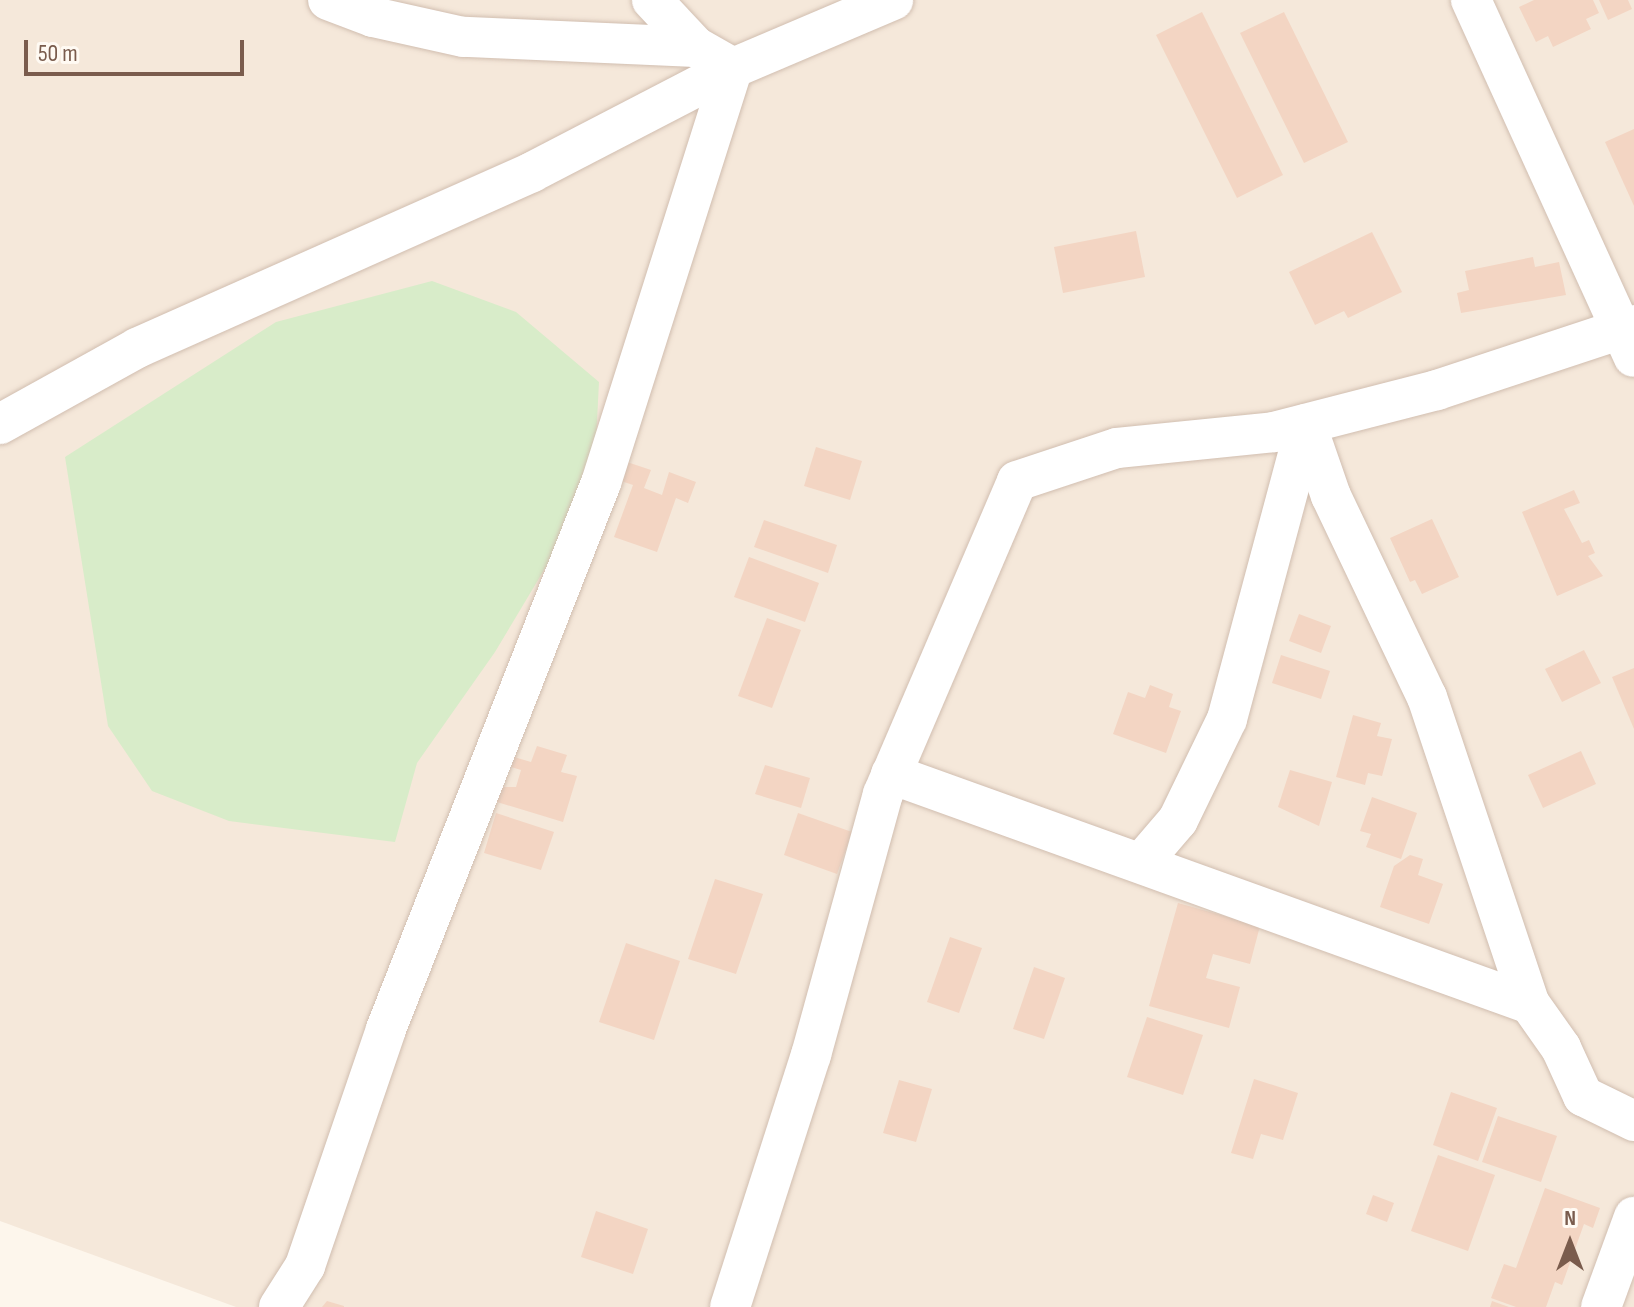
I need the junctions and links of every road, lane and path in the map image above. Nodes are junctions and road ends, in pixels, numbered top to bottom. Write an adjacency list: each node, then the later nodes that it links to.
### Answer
1 (328, 0): 5 (street)
2 (652, 0): 5 (street)
3 (893, 0): 6 (street)
4 (1471, 0): 7 (street)
5 (696, 47): 6 (street)
6 (733, 68): 8 (street); 15 (street)
7 (1630, 337): 9 (street)
8 (0, 424)
9 (1306, 424): 10 (street); 11 (street); 12 (street)
10 (891, 774): 11 (street); 16 (street)
11 (1142, 862): 12 (street)
12 (1530, 1004): 13 (street)
13 (1634, 1121)
14 (1634, 1217): 17 (street)
15 (279, 1307)
16 (730, 1307)
17 (1601, 1307)

